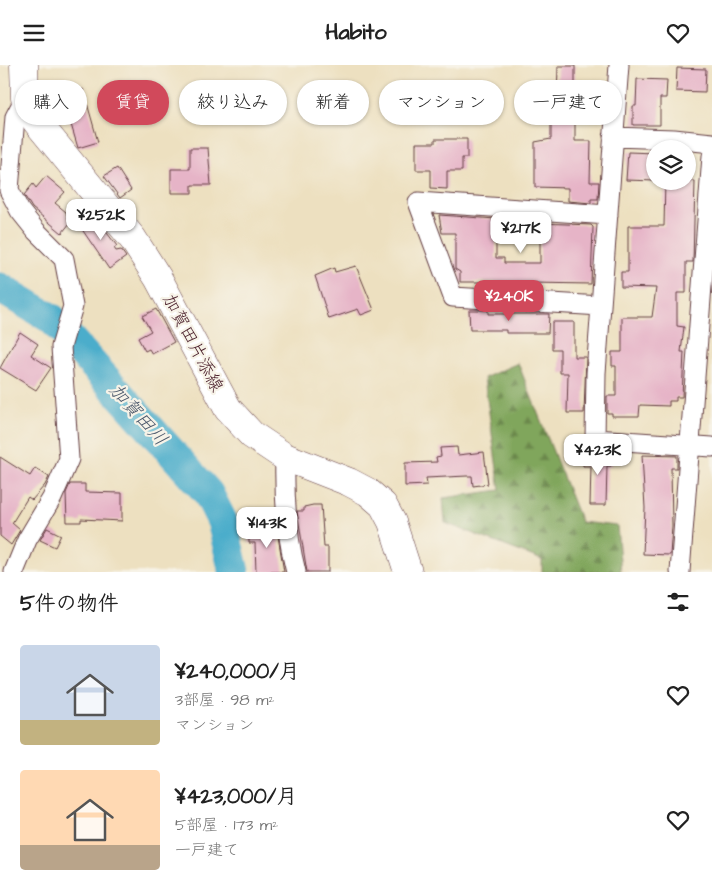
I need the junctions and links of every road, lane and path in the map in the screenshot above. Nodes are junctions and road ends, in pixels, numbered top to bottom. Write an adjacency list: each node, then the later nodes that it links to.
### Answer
1 (24, 65): 3 (main road, 加賀田片添線)
2 (619, 65): 6 (street)
3 (24, 80)
4 (15, 125): 14 (street)
5 (39, 125): 13 (main road, 加賀田片添線)
6 (613, 137): 7 (street); 9 (street)
7 (712, 143)
8 (712, 156): 11 (street)
9 (608, 215): 10 (street); 10 (street)
10 (601, 306): 11 (street)
11 (691, 446): 12 (street); 17 (street)
12 (712, 447)
13 (286, 457): 15 (street); 16 (main road, 加賀田片添線)
14 (14, 572)
15 (296, 572)
16 (408, 572)
17 (680, 572)

